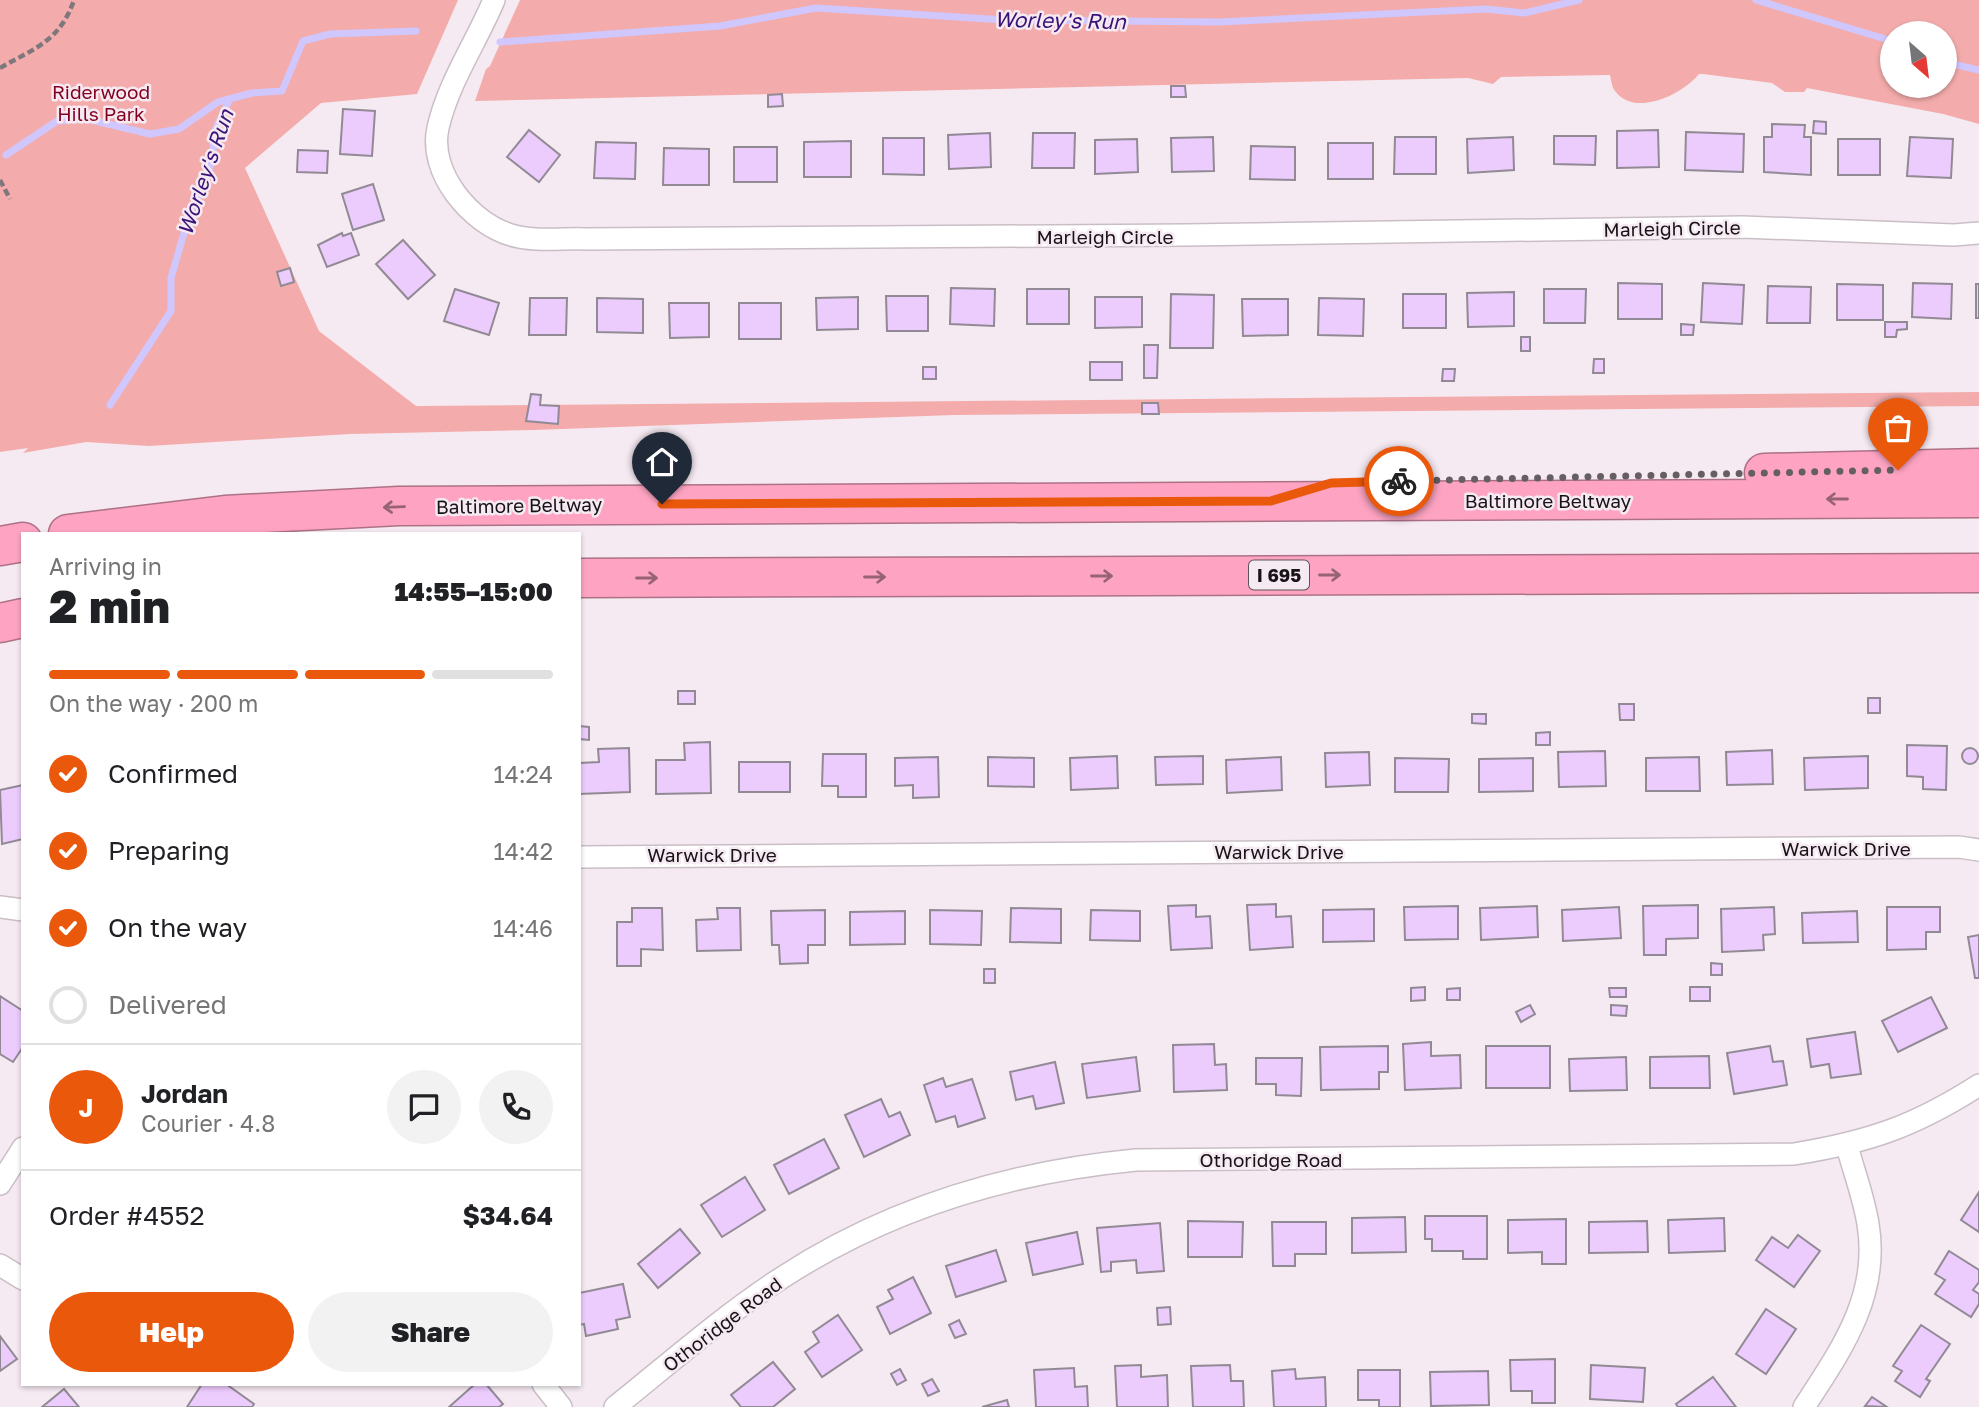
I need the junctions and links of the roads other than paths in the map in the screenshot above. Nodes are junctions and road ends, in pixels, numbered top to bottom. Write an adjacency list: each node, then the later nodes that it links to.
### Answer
1 (494, 0): 2 (street, Marleigh Circle)
2 (1979, 233)
3 (1979, 468): 5 (highway)
4 (1979, 498): 5 (highway, Baltimore Beltway, one-way to 5)
5 (1271, 501): 6 (highway, Baltimore Beltway, one-way to 6)
6 (85, 532)
7 (21, 542): 8 (highway)
8 (0, 546)
9 (1979, 573): 10 (highway, I 695, one-way to 9)
10 (581, 578)
11 (21, 618): 12 (highway)
12 (0, 623)
13 (1979, 850): 14 (street, Warwick Drive)
14 (581, 857)
15 (0, 906): 16 (street)
16 (21, 910)
17 (1979, 1084): 18 (street, Othoridge Road)
18 (1847, 1146): 25 (street, Othoridge Road); 26 (street)
19 (21, 1151): 20 (street)
20 (0, 1184)
21 (0, 1265): 22 (street)
22 (21, 1278)
23 (545, 1386): 24 (street)
24 (561, 1407)
25 (615, 1407)
26 (1804, 1407)

